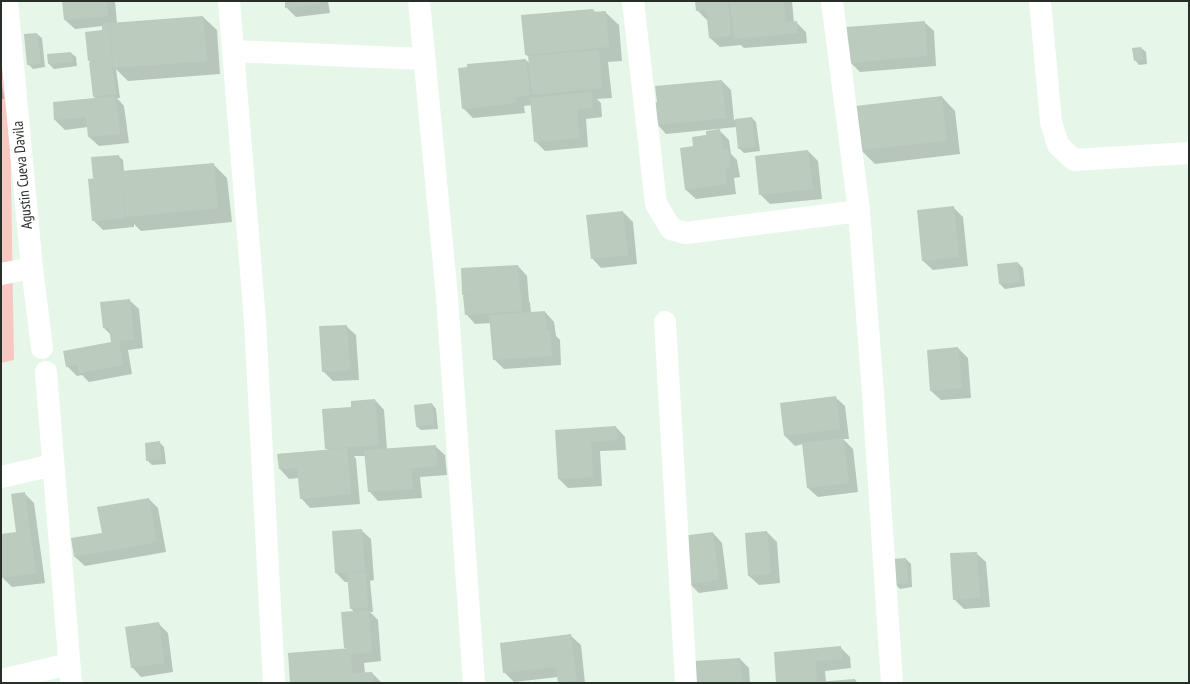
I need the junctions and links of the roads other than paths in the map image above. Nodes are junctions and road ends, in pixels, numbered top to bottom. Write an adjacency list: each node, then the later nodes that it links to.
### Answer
1 (6, 1): 11 (street, Agustin Cueva Davila)
2 (229, 1): 7 (street)
3 (418, 1): 8 (street)
4 (633, 1): 10 (street)
5 (832, 1): 10 (street)
6 (1040, 1): 9 (street)
7 (233, 51): 8 (street); 20 (street)
8 (424, 58): 21 (street)
9 (1189, 153)
10 (859, 211): 23 (street)
11 (32, 268): 12 (street); 14 (street, Agustin Cueva Davila)
12 (1, 274)
13 (665, 322): 22 (street)
14 (42, 348)
15 (46, 372): 16 (street)
16 (53, 465): 17 (street); 18 (street)
17 (1, 477)
18 (70, 674): 19 (street)
19 (1, 680)
20 (274, 683)
21 (474, 683)
22 (686, 683)
23 (892, 683)

